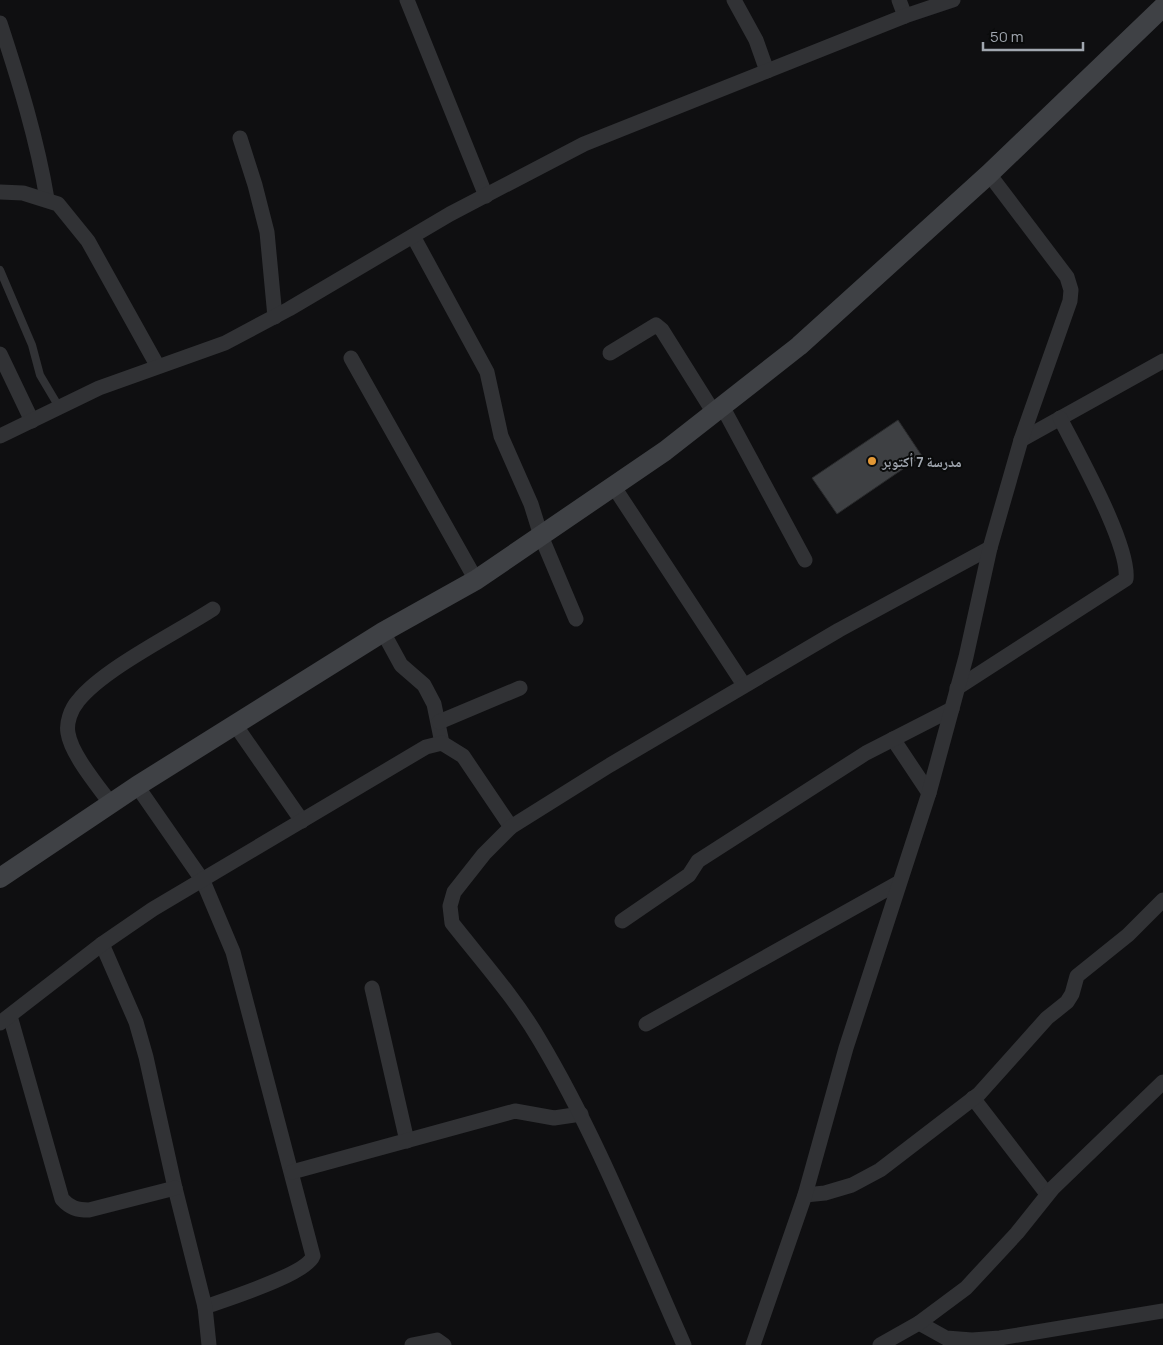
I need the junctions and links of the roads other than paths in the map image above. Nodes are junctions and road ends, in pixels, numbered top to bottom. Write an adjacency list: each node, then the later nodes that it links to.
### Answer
1 (407, 0): 12 (street)
2 (734, 0): 8 (street)
3 (899, 0): 6 (street)
4 (953, 0): 6 (street)
5 (1163, 8): 10 (street)
6 (905, 16): 8 (street)
7 (0, 23): 13 (street)
8 (768, 72): 12 (street)
9 (240, 138): 16 (street)
10 (989, 174): 23 (street); 27 (street)
11 (0, 192): 13 (street)
12 (486, 196): 14 (street)
13 (47, 199): 21 (street)
14 (413, 236): 16 (street); 29 (street)
15 (0, 270): 22 (lane)
16 (275, 317): 21 (street)
17 (610, 353): 23 (street)
18 (0, 354): 25 (street)
19 (350, 358): 32 (street)
20 (1163, 360): 24 (street)
21 (157, 366): 22 (street)
22 (59, 407): 25 (street)
23 (718, 409): 28 (street); 31 (street)
24 (1060, 418): 27 (street); 38 (street)
25 (32, 421): 26 (street)
26 (0, 436)
27 (1020, 440): 30 (street)
28 (614, 487): 29 (street); 36 (street)
29 (541, 536): 32 (street); 34 (street)
30 (990, 548): 36 (street); 38 (street)
31 (805, 560)
32 (476, 580): 35 (street)
33 (213, 609): 46 (street)
34 (576, 619)
35 (383, 632): 40 (street); 41 (street)
36 (744, 685): 48 (street)
37 (520, 688): 40 (street)
38 (957, 688): 39 (street)
39 (952, 710): 42 (street); 45 (street)
40 (438, 722): 43 (street)
41 (236, 726): 44 (street); 47 (street)
42 (892, 739): 45 (street); 53 (street)
43 (442, 743): 47 (street); 48 (street)
44 (137, 786): 46 (street); 50 (street)
45 (929, 793): 51 (street)
46 (111, 804): 49 (street)
47 (302, 821): 50 (street)
48 (511, 827): 60 (street)
49 (0, 878)
50 (204, 881): 54 (street); 62 (street)
51 (898, 883): 57 (street); 65 (street)
52 (1163, 900): 59 (street)
53 (622, 921)
54 (102, 944): 56 (street); 63 (street)
55 (372, 988): 61 (street)
56 (5, 1020): 63 (street)
57 (646, 1024)
58 (1163, 1082): 64 (street)
59 (973, 1098): 64 (street); 65 (street)
60 (581, 1114): 61 (street); 72 (street)
61 (407, 1141): 62 (street)
62 (292, 1172): 66 (street)
63 (175, 1188): 66 (street)
64 (1047, 1194): 68 (street)
65 (805, 1196): 73 (street)
66 (206, 1307): 69 (street)
67 (1163, 1311): 68 (street)
68 (919, 1323): 74 (street)
69 (208, 1345)
70 (412, 1345): 71 (street)
71 (444, 1345)
72 (684, 1345)
73 (753, 1345)
74 (880, 1345)

